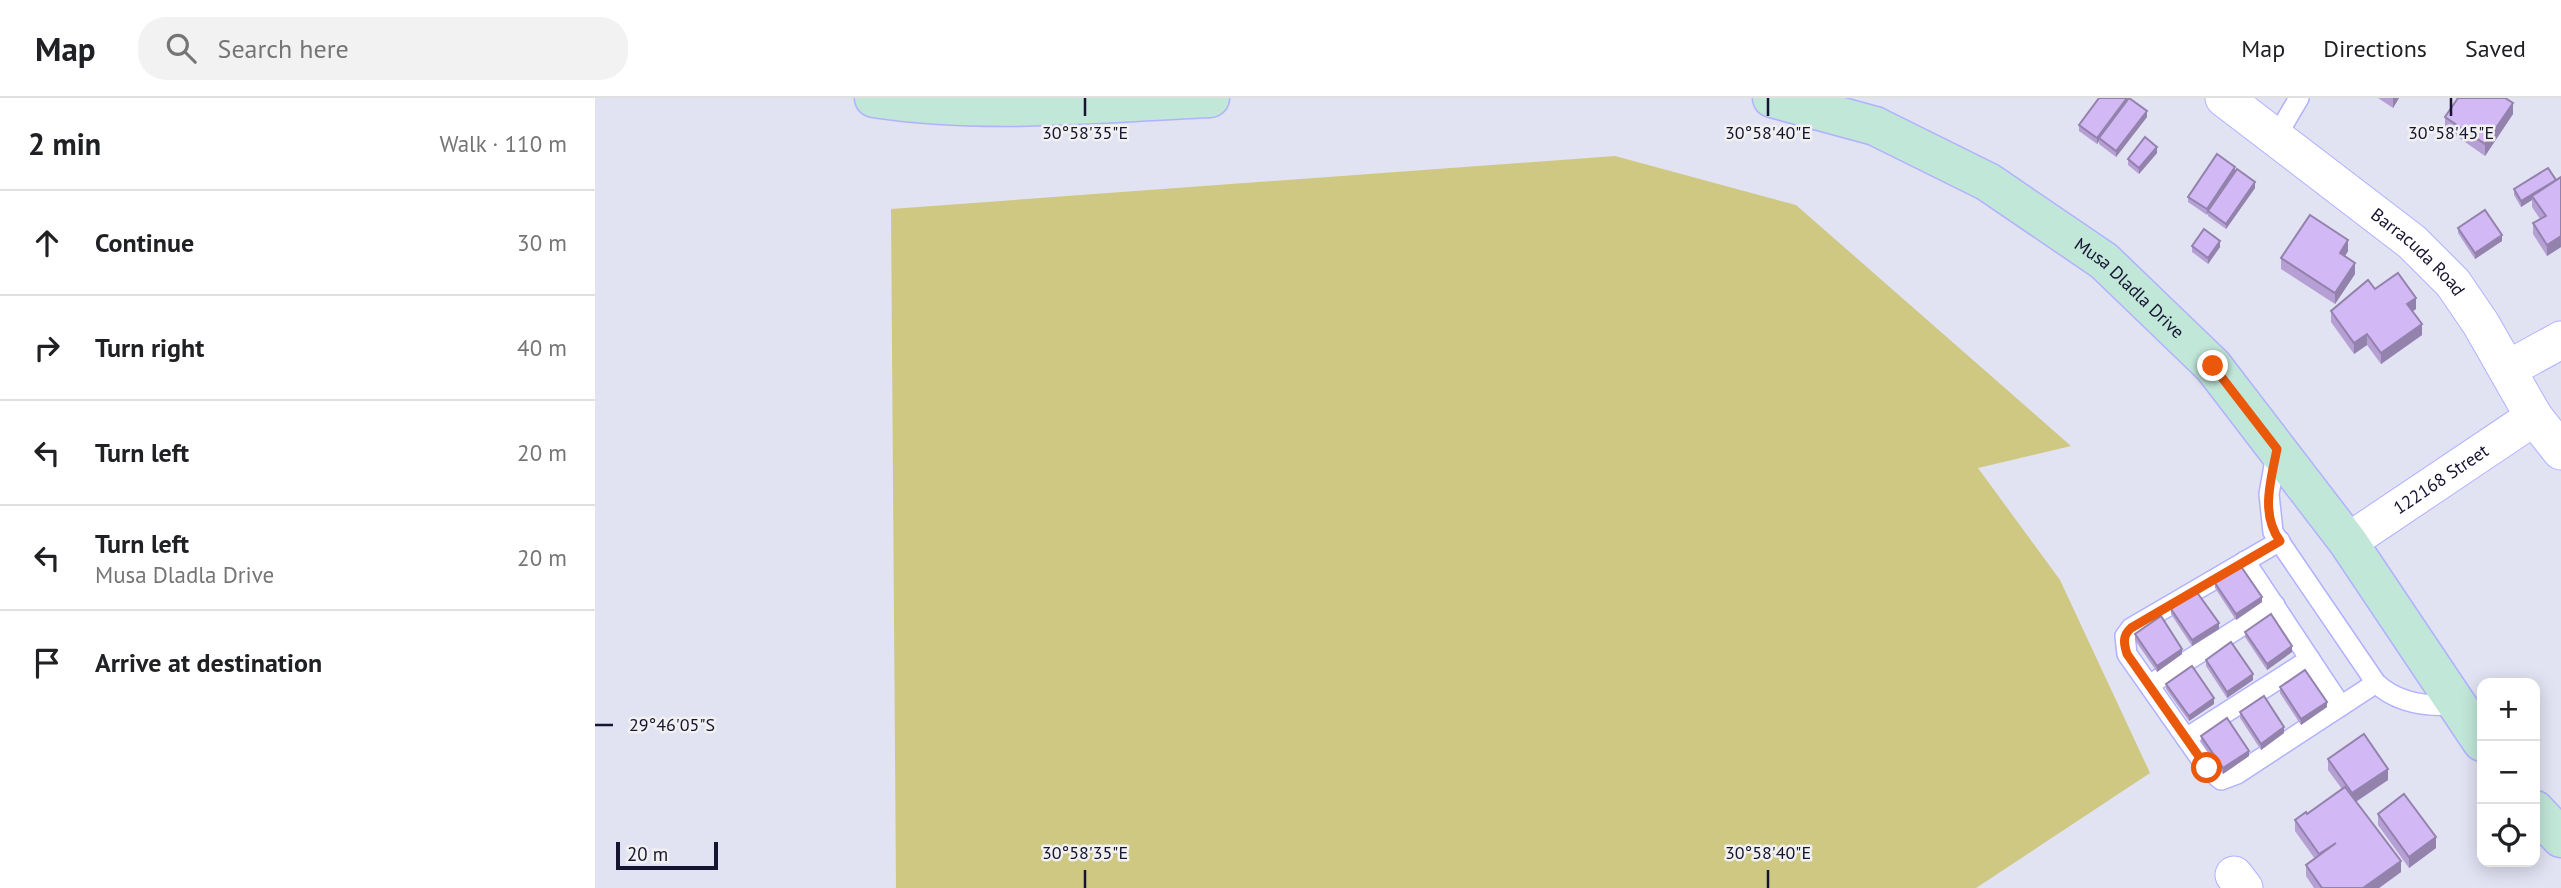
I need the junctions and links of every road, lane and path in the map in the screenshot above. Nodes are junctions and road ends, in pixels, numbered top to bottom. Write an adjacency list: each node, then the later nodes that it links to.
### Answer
1 (874, 98): 6 (street)
2 (1210, 98): 6 (street)
3 (1772, 98): 11 (street, Musa Dladla Drive)
4 (2224, 98): 7 (street, Barracuda Road)
5 (2299, 98): 7 (lane)
6 (1103, 100)
7 (2276, 137): 9 (street, Barracuda Road)
8 (2561, 340): 9 (street)
9 (2508, 369): 10 (street, Barracuda Road)
10 (2534, 417): 12 (street, Barracuda Road); 14 (street, 122168 Street)
11 (2277, 449): 13 (lane); 14 (street, Musa Dladla Drive)
12 (2561, 452)
13 (2280, 541): 15 (lane); 18 (lane)
14 (2348, 542): 20 (street, Musa Dladla Drive)
15 (2245, 561): 16 (lane); 19 (lane)
16 (2275, 605): 17 (lane); 19 (lane)
17 (2309, 659): 21 (lane); 22 (lane)
18 (2376, 683): 20 (lane); 21 (lane)
19 (2149, 685): 22 (lane)
20 (2456, 705): 23 (street, Musa Dladla Drive)
21 (2341, 706): 22 (lane)
22 (2186, 738)
23 (2481, 741)
24 (2540, 815): 25 (street)
25 (2561, 838)

